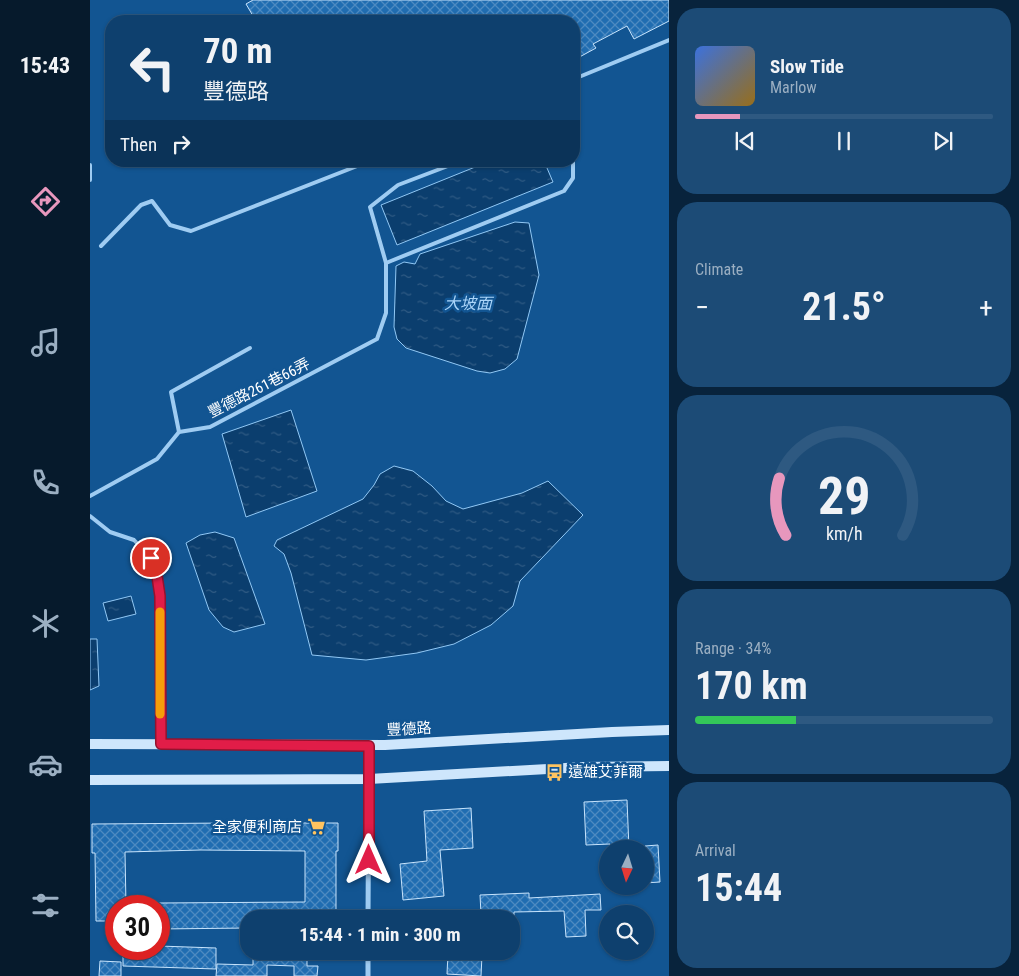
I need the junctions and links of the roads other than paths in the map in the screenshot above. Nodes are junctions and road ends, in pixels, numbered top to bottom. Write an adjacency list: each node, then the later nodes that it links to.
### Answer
1 (669, 40): 2 (lane)
2 (580, 77)
3 (90, 165): 7 (lane)
4 (355, 167): 8 (lane)
5 (446, 167): 9 (lane, 豐德路261巷66弄)
6 (573, 167): 9 (lane)
7 (90, 180)
8 (101, 246)
9 (386, 263): 11 (lane, 豐德路261巷66弄)
10 (250, 348): 11 (lane)
11 (179, 432): 12 (lane)
12 (90, 496)
13 (90, 516): 16 (lane)
14 (669, 730): 17 (main road, 豐德路)
15 (90, 744): 16 (main road, 豐德路)
16 (161, 744): 17 (main road, 豐德路)
17 (369, 746): 19 (street)
18 (669, 766): 19 (main road)
19 (369, 779): 20 (main road); 21 (street)
20 (90, 780)
21 (368, 910)
22 (368, 960): 23 (street)
23 (368, 976)

